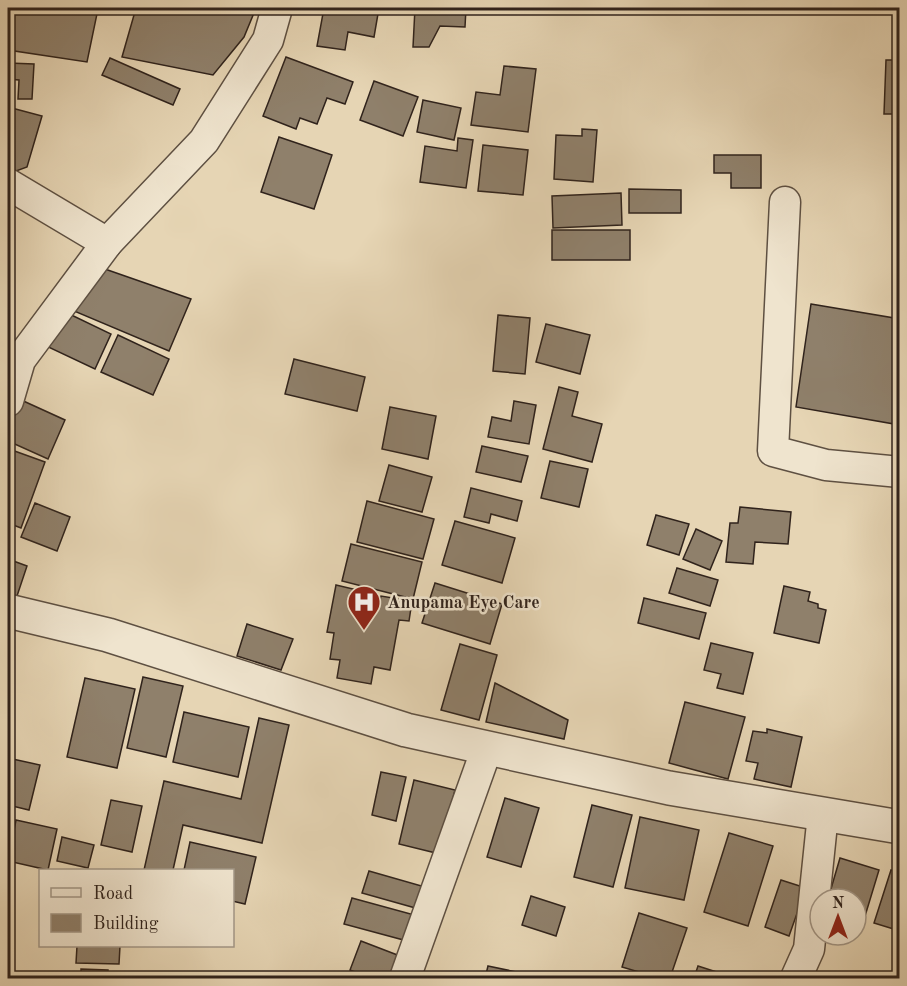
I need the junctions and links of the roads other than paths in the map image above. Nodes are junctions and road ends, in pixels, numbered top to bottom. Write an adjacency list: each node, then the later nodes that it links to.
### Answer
1 (277, 8): 4 (street)
2 (8, 183): 4 (street)
3 (784, 202): 6 (street)
4 (107, 243): 5 (street)
5 (8, 401)
6 (900, 472)
7 (8, 612): 8 (street)
8 (487, 748): 9 (street); 11 (street)
9 (823, 814): 10 (street); 12 (street)
10 (900, 827)
11 (405, 978)
12 (796, 978)

